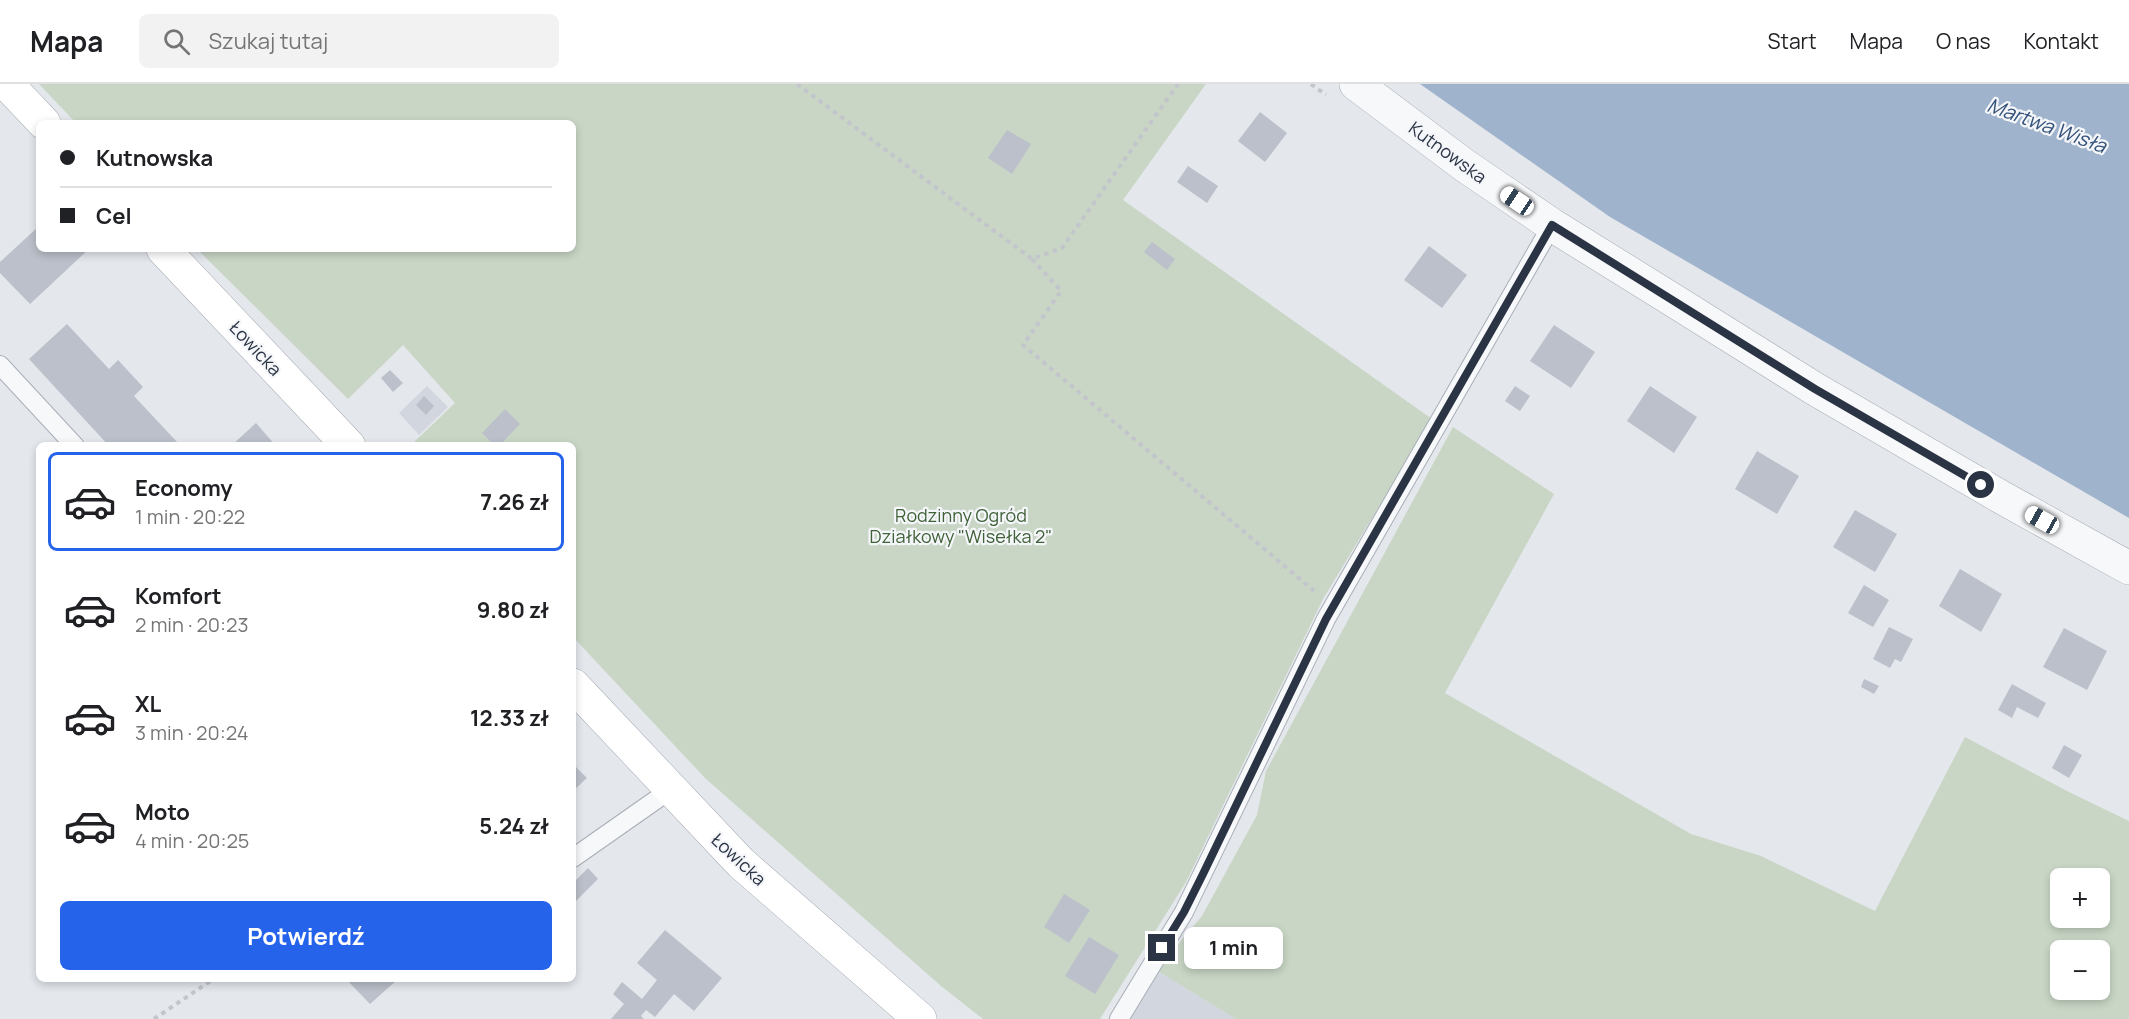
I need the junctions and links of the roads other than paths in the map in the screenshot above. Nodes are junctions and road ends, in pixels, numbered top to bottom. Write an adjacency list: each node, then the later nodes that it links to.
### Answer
1 (7, 84): 3 (street)
2 (1356, 84): 4 (street, Kutnowska)
3 (41, 120)
4 (1552, 225): 9 (street, Kutnowska); 14 (lane)
5 (166, 252): 8 (street, Łowicka)
6 (0, 365): 7 (lane)
7 (71, 442)
8 (346, 442)
9 (2129, 568)
10 (576, 688): 11 (street, Łowicka)
11 (670, 790): 12 (lane); 13 (street, Łowicka)
12 (576, 856)
13 (920, 1019)
14 (1119, 1019)

